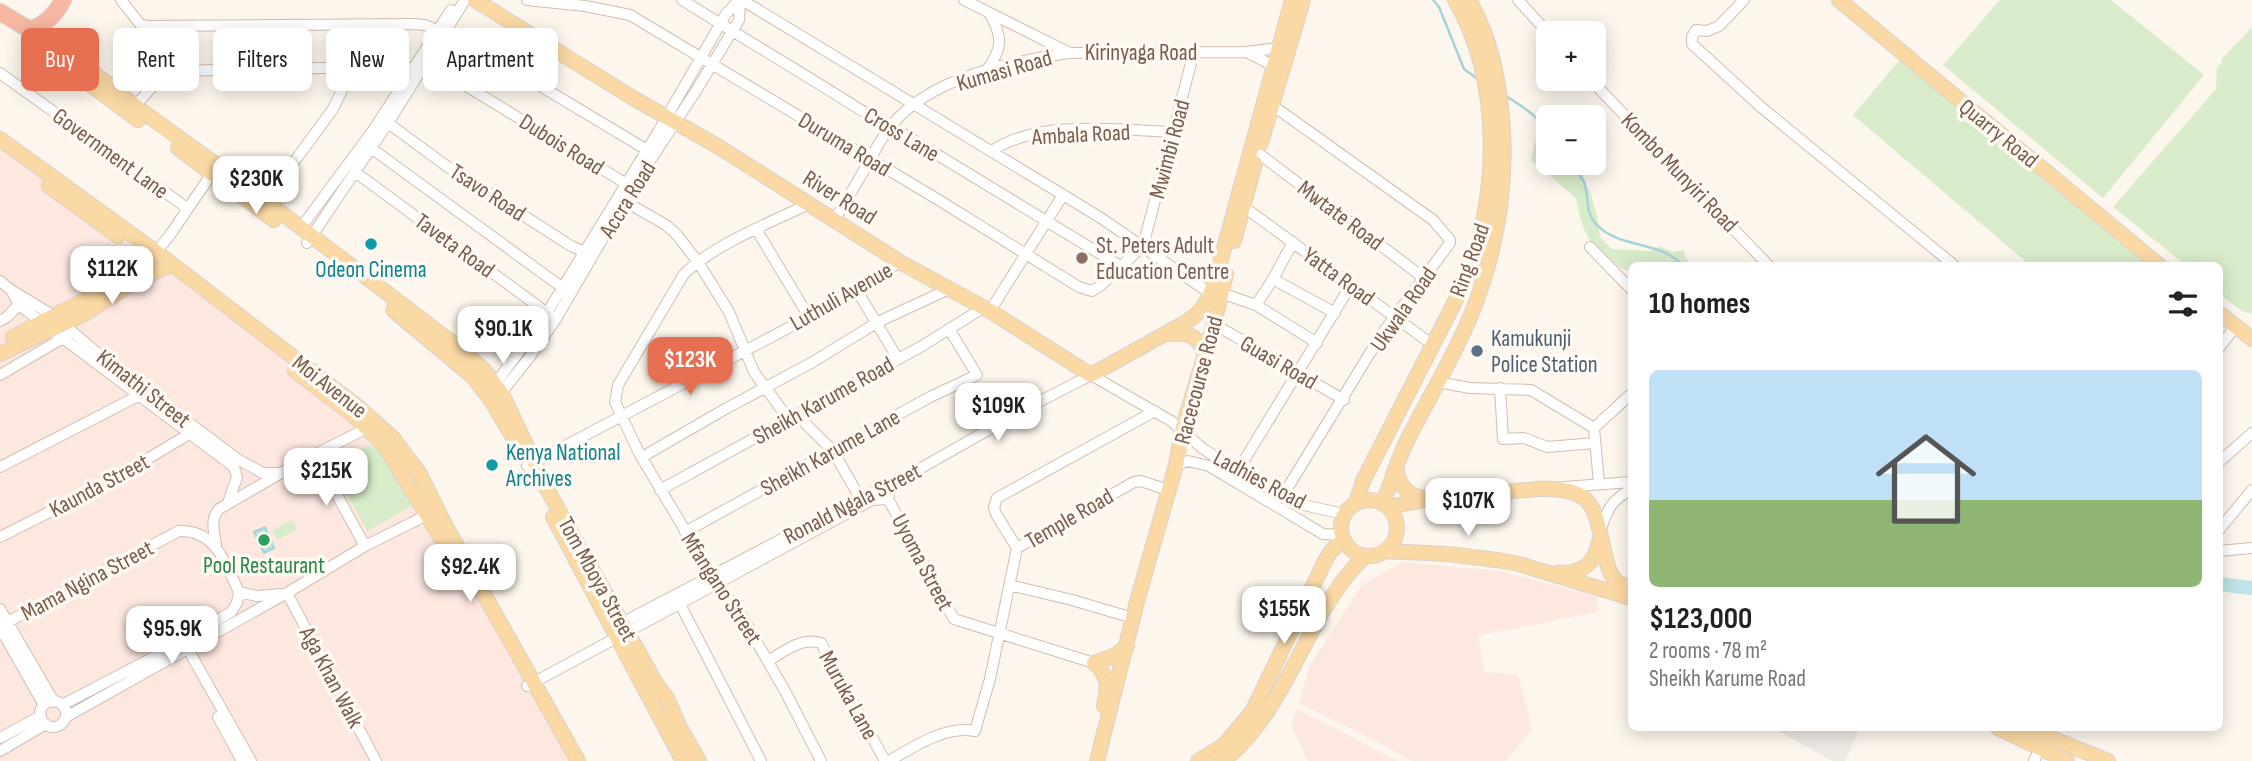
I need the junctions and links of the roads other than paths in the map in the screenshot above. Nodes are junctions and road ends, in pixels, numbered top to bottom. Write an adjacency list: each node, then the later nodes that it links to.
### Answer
1 (63, 0): 21 (highway)
2 (121, 0): 22 (street)
3 (458, 0): 23 (street)
4 (465, 0): 24 (street)
5 (527, 0): 30 (street, Duruma Road)
6 (682, 0): 20 (street, Cross Lane)
7 (740, 0): 20 (street, Accra Road); 25 (street, Accra Road); 48 (street)
8 (964, 0): 18 (street, Kirinyaga Road)
9 (1292, 0): 26 (main road, Racecourse Road)
10 (1303, 0): 26 (main road, Racecourse Road)
11 (1455, 0): 41 (main road, Ring Road)
12 (1469, 0): 41 (main road, Ring Road)
13 (1518, 0): 19 (street)
14 (1744, 0): 84 (street)
15 (1839, 0): 85 (main road, Quarry Road)
16 (482, 2): 51 (main road, River Road)
17 (0, 12): 21 (highway)
18 (989, 13): 28 (street, Kirinyaga Road); 38 (street)
19 (1537, 21)
20 (720, 23): 25 (street, Cross Lane); 30 (street, Accra Road)
21 (35, 28)
22 (435, 28)
23 (443, 28)
24 (444, 28)
25 (733, 32): 33 (street, Accra Road); 53 (street, Cross Lane)
26 (1284, 47): 29 (street, Kirinyaga Road); 37 (main road, Racecourse Road)
27 (1194, 51): 28 (street, Kirinyaga Road); 29 (street, Kirinyaga Road); 54 (street, Mwimbi Road)
28 (1070, 52): 38 (street, Kumasi Road)
29 (1246, 52): 37 (street)
30 (702, 58): 33 (street, Duruma Road); 51 (street, Accra Road)
31 (423, 61): 36 (street)
32 (423, 64): 47 (street)
33 (712, 65): 51 (street, Accra Road); 61 (street, Duruma Road)
34 (326, 68): 50 (street)
35 (409, 68): 36 (street)
36 (415, 68): 47 (street)
37 (1278, 68): 49 (main road, Racecourse Road); 96 (main road, Racecourse Road)
38 (987, 70): 48 (street, Kumasi Road)
39 (0, 73): 70 (street, Government Lane)
40 (99, 77): 50 (main road, Tom Mboya Street)
41 (1493, 89): 117 (main road, Ring Road); 125 (main road, Ring Road)
42 (99, 90): 63 (main road, Tom Mboya Street)
43 (341, 91): 62 (street)
44 (479, 91): 65 (street, Dubois Road)
45 (546, 91): 58 (street)
46 (1601, 91): 83 (street, Kombo Munyiri Road)
47 (400, 97): 52 (street); 74 (street)
48 (915, 105): 53 (street, Kumasi Road); 59 (street)
49 (1272, 105): 60 (main road, Racecourse Road); 88 (street, Ukwala Road)
50 (135, 106): 63 (main road, Tom Mboya Street)
51 (672, 118): 58 (street, Accra Road); 67 (street, Accra Road); 68 (main road, River Road)
52 (388, 123): 56 (street); 78 (street, Tsavo Road)
53 (889, 128): 61 (street, Kumasi Road); 72 (street, Cross Lane)
54 (1173, 132): 59 (street, Ambala Road); 76 (street, Mwimbi Road)
55 (0, 139): 80 (main road, Moi Avenue)
56 (371, 148): 64 (street); 95 (street)
57 (0, 150): 80 (main road, Moi Avenue)
58 (647, 150): 65 (street, Accra Road)
59 (992, 151): 66 (street)
60 (1258, 153): 69 (main road, Racecourse Road); 88 (street, Mwtate Road)
61 (870, 160): 71 (street, Kumasi Road); 79 (street, Duruma Road)
62 (293, 162)
63 (214, 170): 70 (street); 74 (main road, Tom Mboya Street)
64 (355, 172): 74 (street); 102 (street, Taveta Road)
65 (625, 183): 78 (street, Accra Road)
66 (1063, 195): 72 (street, Sheikh Karume Road); 76 (street)
67 (624, 201): 78 (street, Accra Road); 81 (street)
68 (809, 204): 71 (main road, River Road); 73 (street)
69 (1244, 207): 75 (street, Yatta Road); 96 (main road, Racecourse Road)
70 (187, 208): 80 (street)
71 (835, 219): 82 (main road, River Road)
72 (1045, 221): 79 (street, Sheikh Karume Road); 87 (street, Cross Lane)
73 (756, 229): 81 (street); 104 (street)
74 (306, 236): 128 (main road, Tom Mboya Street)
75 (1293, 242): 89 (street); 91 (street, Yatta Road)
76 (1143, 246): 87 (street, Duruma Road); 96 (street)
77 (1590, 247): 92 (street)
78 (587, 254): 95 (street, Accra Road)
79 (1025, 254): 87 (street, Duruma Road); 99 (street, Sheikh Karume Road)
80 (152, 255): 86 (main road, Moi Avenue); 109 (main road)
81 (698, 262): 118 (street); 133 (street)
82 (901, 262): 93 (street, Luthuli Avenue); 94 (main road, River Road)
83 (1765, 262)
84 (1950, 262)
85 (2153, 262)
86 (167, 267): 109 (main road); 135 (main road, Moi Avenue)
87 (1122, 267)
88 (1423, 278): 105 (street, Ukwala Road)
89 (1273, 279): 98 (street); 100 (street)
90 (0, 281): 97 (street, Kimathi Street)
91 (1351, 285): 100 (street); 105 (street, Yatta Road)
92 (1628, 286)
93 (856, 289): 104 (street, Luthuli Avenue); 107 (street)
94 (949, 289): 99 (main road, River Road); 107 (street)
95 (566, 290): 102 (street, Accra Road)
96 (1216, 293): 98 (street); 101 (main road, Racecourse Road); 108 (main road, Racecourse Road)
97 (22, 301): 106 (street); 109 (street, Kimathi Street)
98 (1256, 305): 114 (street)
99 (986, 310): 111 (street, Sheikh Karume Road); 124 (main road, River Road)
100 (1335, 313): 114 (street)
101 (1198, 314): 112 (main road, Ronald Ngala Street)
102 (551, 316): 128 (street, Accra Road)
103 (2223, 316): 110 (main road)
104 (809, 317): 118 (street, Luthuli Avenue)
105 (1394, 317): 117 (street, Yatta Road); 131 (street, Ukwala Road)
106 (0, 321)
107 (878, 322): 121 (street); 126 (street)
108 (1214, 324): 119 (main road, Racecourse Road); 122 (street, Guasi Road)
109 (58, 326): 116 (main road); 120 (main road); 123 (street); 129 (street, Kimathi Street); 137 (street, Kimathi Street)
110 (2235, 327): 113 (main road); 115 (street)
111 (948, 329): 121 (street, Sheikh Karume Road); 141 (street, Sheikh Karume Lane)
112 (1166, 335): 119 (main road); 124 (main road, Ronald Ngala Street)
113 (2251, 337)
114 (1317, 343): 122 (street)
115 (2223, 343)
116 (0, 344)
117 (1433, 345): 164 (main road, Ring Road)
118 (744, 350): 126 (street); 133 (street)
119 (1204, 352): 138 (main road, Racecourse Road)
120 (0, 354)
121 (898, 359): 134 (street, Sheikh Karume Road)
122 (1299, 373): 131 (street, Guasi Road); 149 (street)
123 (0, 375)
124 (1090, 375): 132 (street, River Road); 153 (street, Ronald Ngala Street)
125 (1438, 382): 127 (street); 148 (main road, Ring Road)
126 (765, 387): 134 (street); 143 (street)
127 (1500, 388): 136 (street); 140 (street)
128 (494, 394): 145 (main road, Tom Mboya Street)
129 (138, 396): 137 (street, Kimathi Street); 147 (street)
130 (1628, 397): 136 (street)
131 (1344, 400): 159 (street, Ukwala Road)
132 (1155, 411): 138 (street, River Road); 175 (street)
133 (622, 416): 143 (street, Mfangano Street); 145 (street)
134 (793, 417): 141 (street); 155 (street, Sheikh Karume Road)
135 (372, 426): 142 (street); 166 (main road, Moi Avenue)
136 (1594, 428): 140 (street)
137 (191, 430): 150 (street, Kimathi Street); 163 (street, Kimathi Street); 171 (street, Kaunda Street)
138 (1182, 430): 146 (main road, Racecourse Road); 149 (street, Ladhies Road)
139 (2252, 433): 144 (street)
140 (1595, 443): 152 (street)
141 (833, 451): 160 (street); 170 (street, Sheikh Karume Lane)
142 (315, 455): 150 (street); 174 (street)
143 (642, 457): 155 (street, Mfangano Street)
144 (2223, 458)
145 (531, 464): 191 (main road, Tom Mboya Street)
146 (1176, 465): 156 (main road, Racecourse Road); 172 (street, Ladhies Road)
147 (0, 467)
148 (1396, 469): 162 (main road); 165 (main road, Ring Road)
149 (1237, 472): 159 (street, Ladhies Road)
150 (282, 473): 163 (street)
151 (1628, 482): 152 (street)
152 (1599, 484): 154 (street)
153 (891, 485): 160 (street, Ronald Ngala Street); 161 (street, Uyoma Street)
154 (1547, 488): 162 (main road); 169 (main road)
155 (660, 489): 170 (street, Mfangano Street)
156 (1168, 490): 175 (street, Temple Road); 189 (main road, Racecourse Road)
157 (2252, 490): 168 (street)
158 (1628, 492): 169 (street)
159 (1282, 497): 167 (street, Ladhies Road)
160 (860, 498): 181 (street, Ronald Ngala Street)
161 (888, 499): 181 (street, Ronald Ngala Street); 192 (street, Uyoma Street)
162 (1427, 499): 165 (main road)
163 (228, 503): 173 (street)
164 (1356, 503): 165 (main road); 167 (main road)
165 (1386, 505): 177 (main road)
166 (433, 513): 174 (street); 197 (main road, Moi Avenue)
167 (1344, 513): 172 (main road)
168 (2223, 525)
169 (1601, 529): 180 (main road); 183 (main road)
170 (685, 531): 181 (street, Mfangano Street)
171 (0, 537)
172 (1342, 538): 179 (main road); 217 (main road)
173 (216, 545): 184 (street); 190 (street, Mama Ngina Street)
174 (365, 546): 185 (street)
175 (1017, 548): 182 (street, Temple Road)
176 (2252, 548): 178 (street)
177 (1385, 551): 179 (main road); 180 (main road)
178 (2223, 551)
179 (1366, 556): 218 (main road)
180 (1543, 572): 186 (main road)
181 (715, 580): 187 (street, Ronald Ngala Street); 191 (street, Ronald Ngala Street); 195 (street, Mfangano Street)
182 (1009, 585): 189 (street); 192 (street, Temple Road)
183 (1628, 587)
184 (239, 592): 185 (street); 194 (street)
185 (287, 593): 194 (street); 207 (street, Aga Khan Walk)
186 (1628, 597)
187 (680, 604): 191 (street, Ronald Ngala Street); 212 (street)
188 (0, 609): 190 (street)
189 (1133, 618): 193 (main road, Racecourse Road)
190 (2, 626): 198 (street)
191 (619, 631): 197 (street, Ronald Ngala Street); 210 (main road, Tom Mboya Street); 211 (main road, Tom Mboya Street)
192 (1000, 634): 196 (street, Uyoma Street); 214 (street, Temple Road)
193 (1127, 646): 196 (main road); 216 (main road, Racecourse Road)
194 (183, 647): 198 (street); 199 (street); 205 (street); 206 (street)
195 (768, 661): 213 (street, Mfangano Street); 214 (street, Muruka Lane)
196 (1094, 663): 215 (main road)
197 (531, 685): 208 (main road, Moi Avenue); 209 (main road, Moi Avenue)
198 (50, 710): 199 (street); 199 (street); 202 (street); 203 (street)
199 (66, 717)
200 (2002, 731): 204 (main road)
201 (2034, 731): 220 (main road)
202 (0, 738)
203 (0, 751)
204 (2037, 755): 219 (main road)
205 (242, 761)
206 (251, 761)
207 (376, 761)
208 (569, 761)
209 (578, 761)
210 (683, 761)
211 (699, 761)
212 (761, 761)
213 (821, 761)
214 (887, 761)
215 (1090, 761)
216 (1097, 761)
217 (1198, 761)
218 (1223, 761)
219 (2067, 761)
220 (2108, 761)

